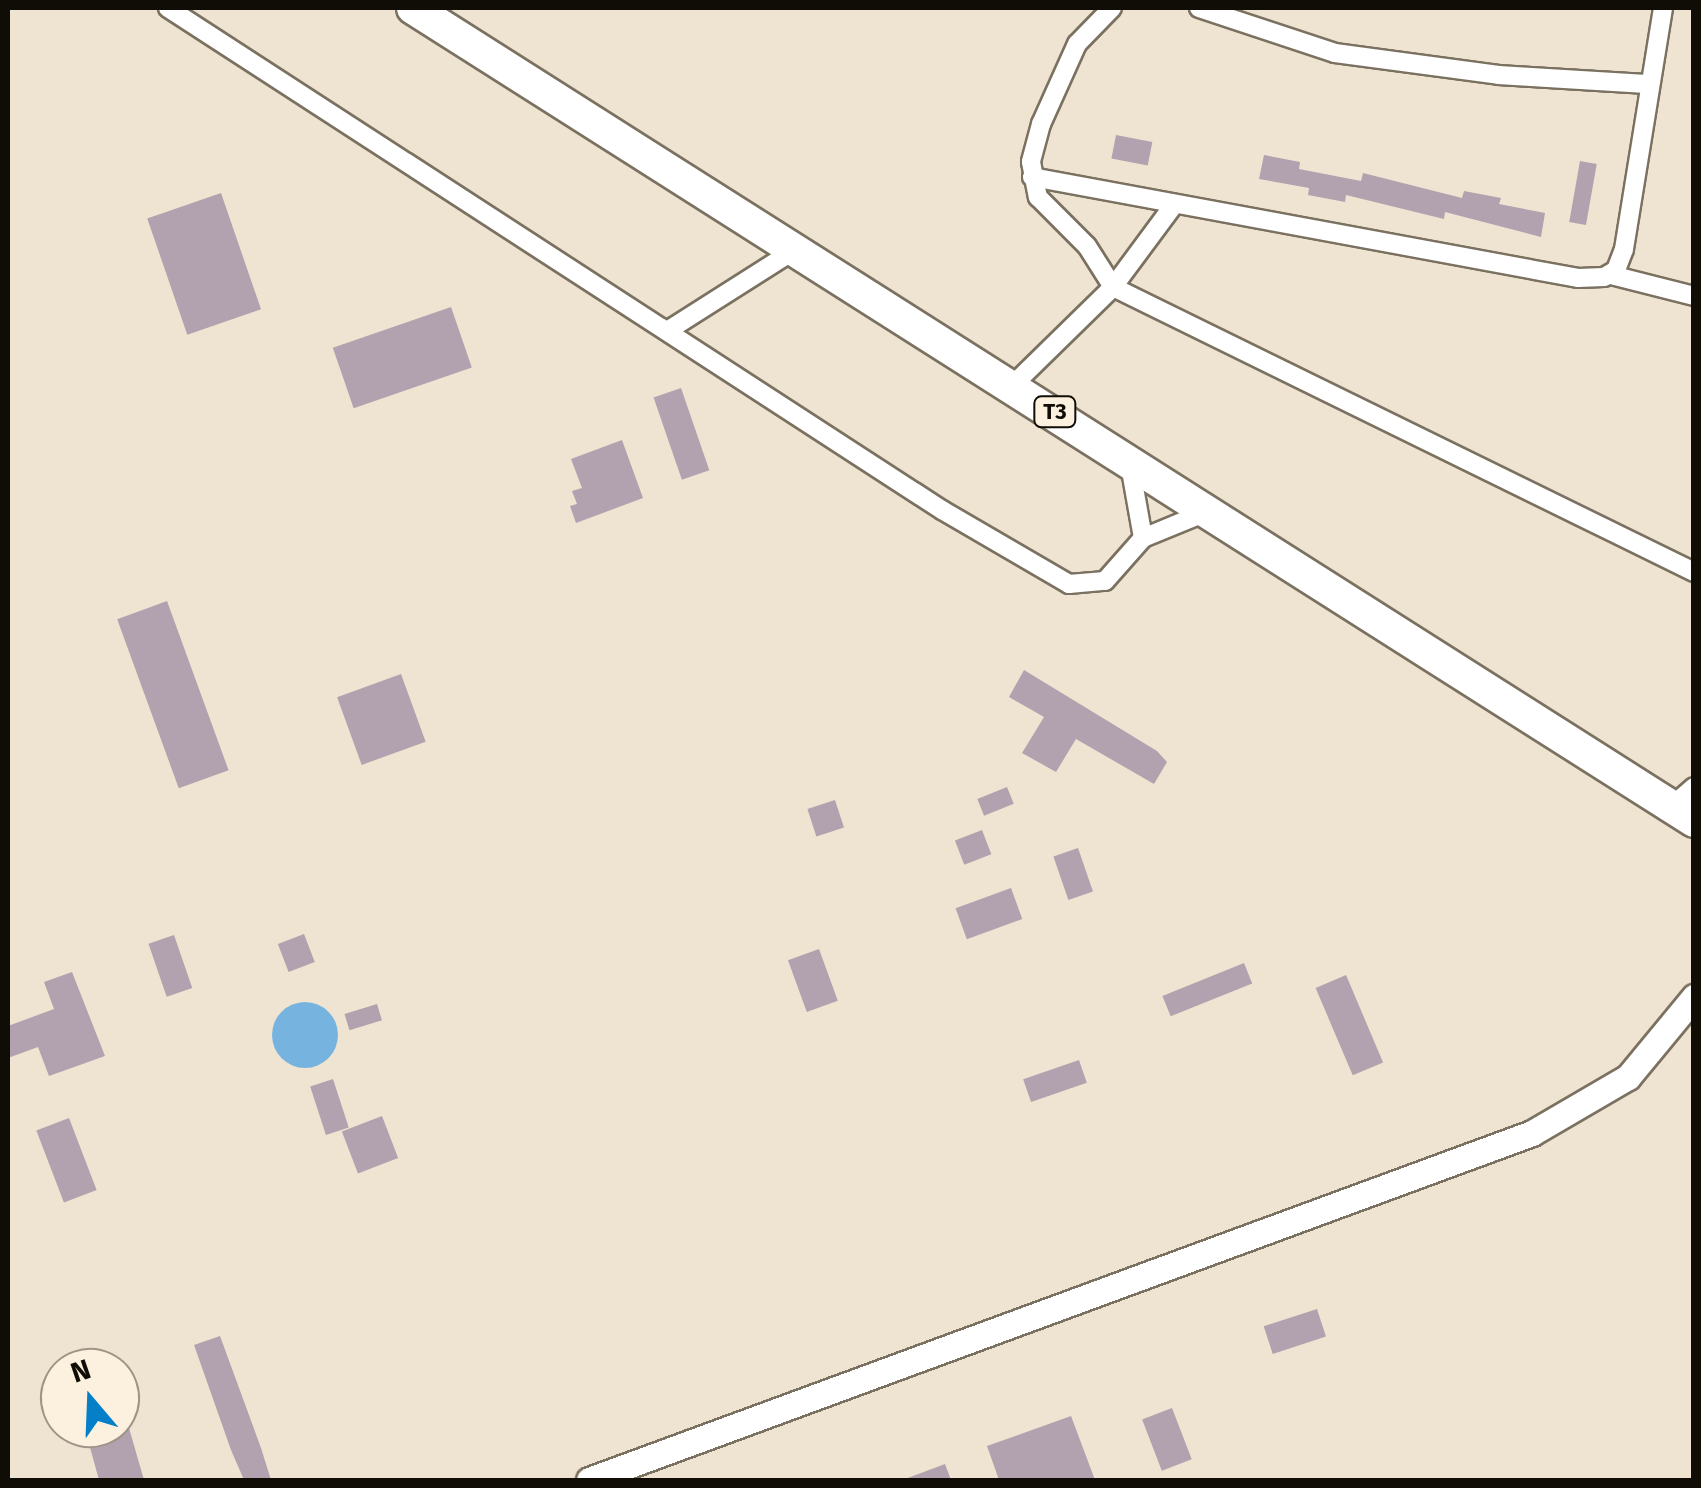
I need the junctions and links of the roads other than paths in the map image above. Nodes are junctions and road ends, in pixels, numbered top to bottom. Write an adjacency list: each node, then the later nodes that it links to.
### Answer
1 (168, 8): 13 (street)
2 (413, 8): 9 (highway, T3)
3 (1112, 8): 7 (street)
4 (1199, 8): 6 (street)
5 (1663, 8): 6 (street)
6 (1646, 84): 10 (street)
7 (1032, 177): 8 (street); 11 (street)
8 (1173, 206): 10 (street); 11 (street)
9 (796, 249): 13 (street); 14 (highway, T3)
10 (1611, 275): 12 (street)
11 (1113, 287): 14 (street); 18 (street)
12 (1694, 296)
13 (667, 331): 17 (street)
14 (1012, 385): 15 (highway, T3)
15 (1128, 459): 16 (highway, T3); 17 (street)
16 (1210, 511): 17 (street); 19 (highway, T3)
17 (1143, 538)
18 (1694, 572)
19 (1686, 805)
20 (1694, 997): 21 (street)
21 (590, 1480)

